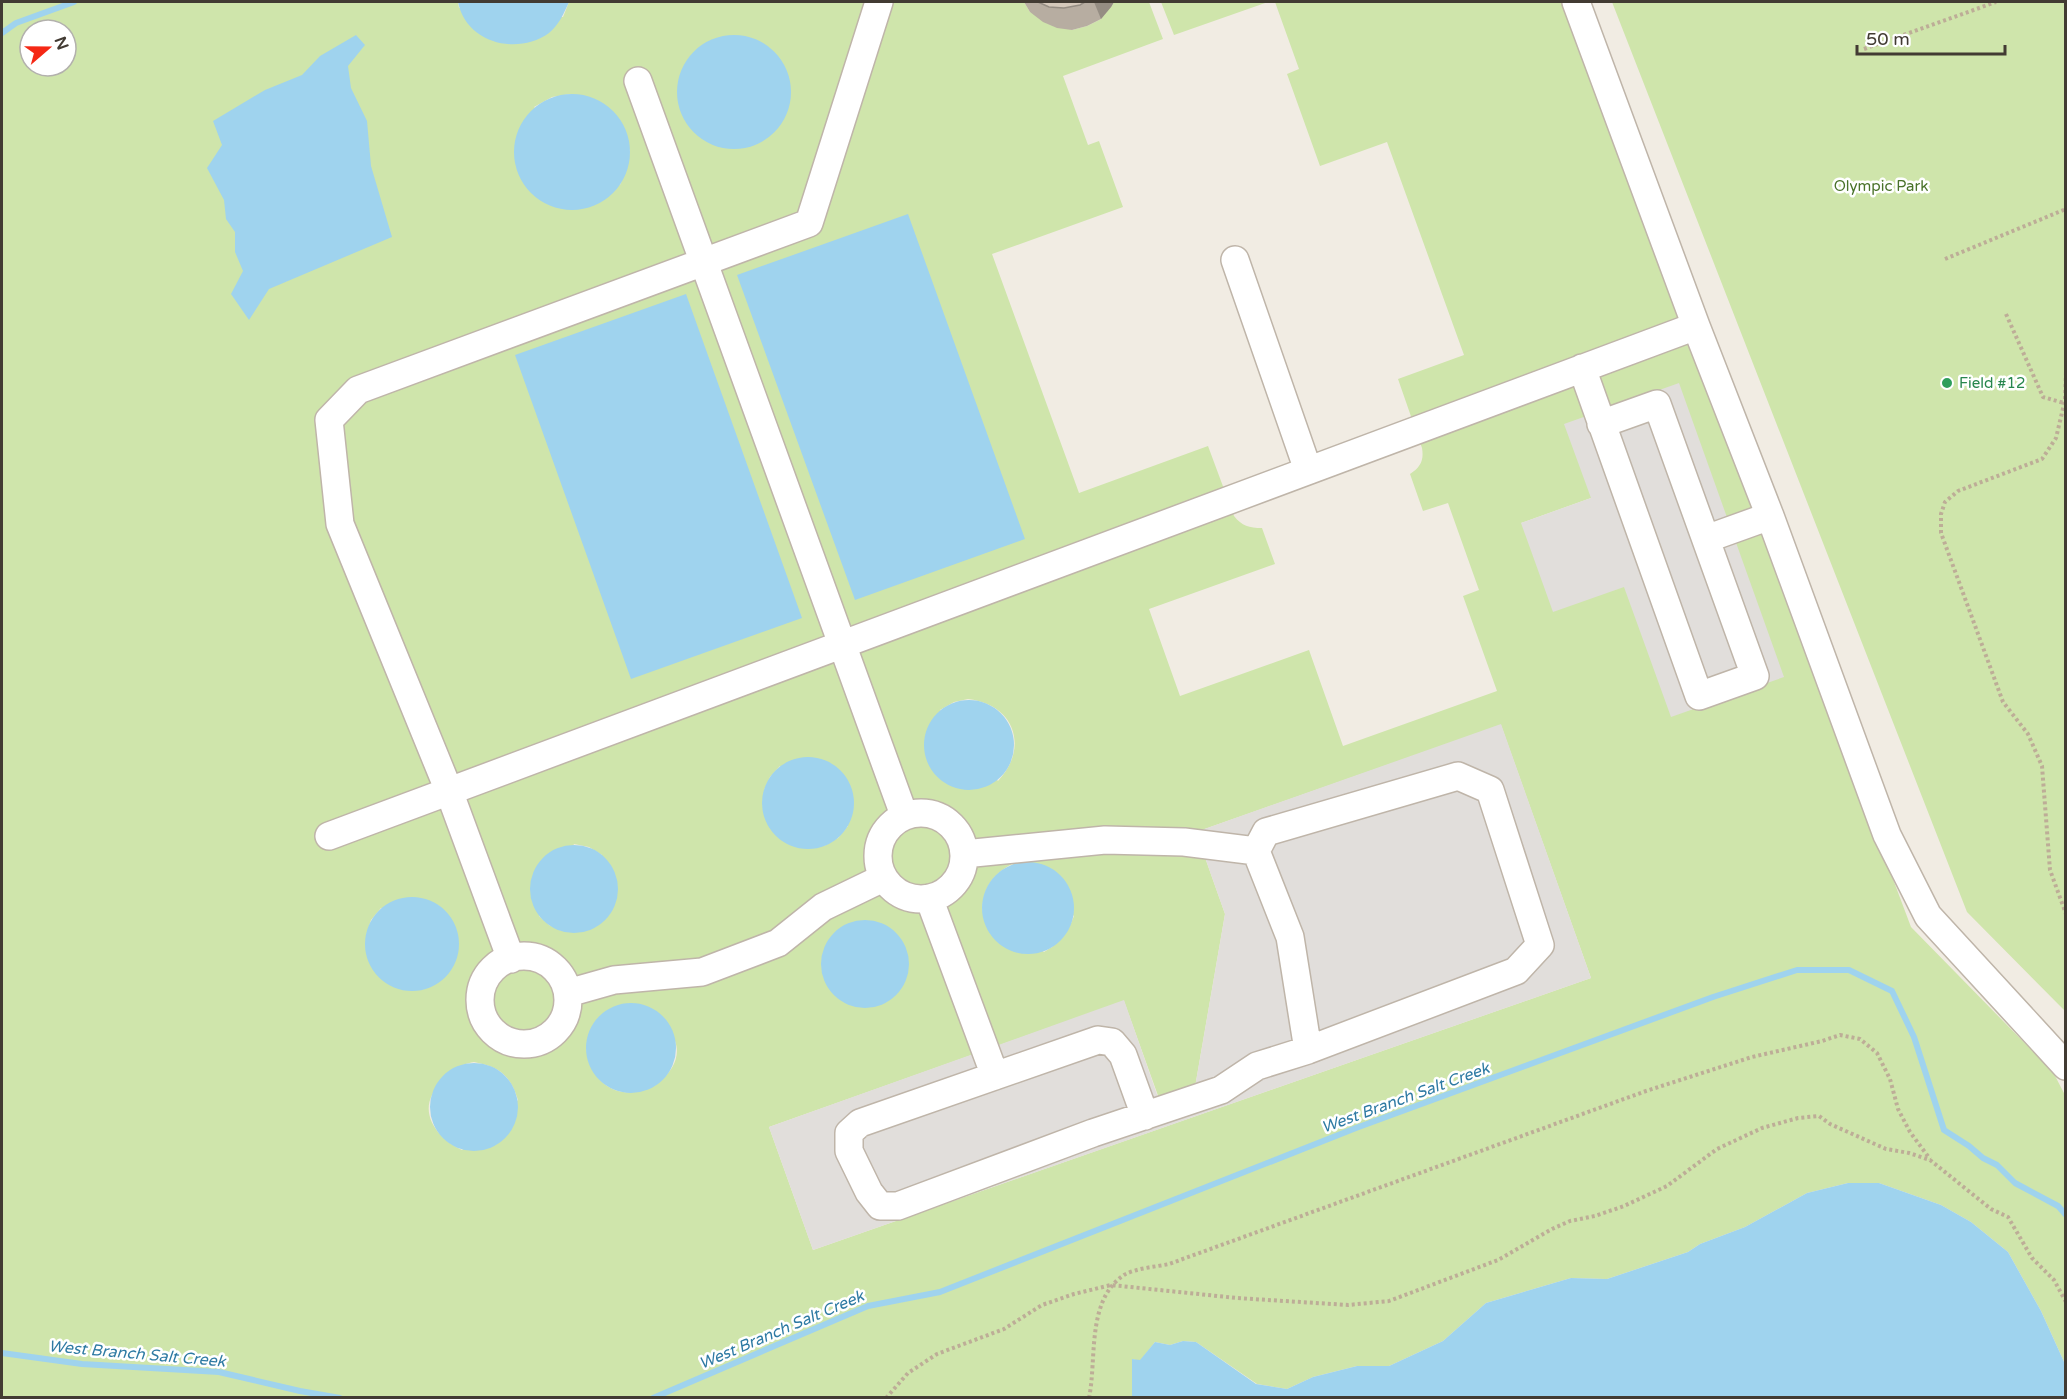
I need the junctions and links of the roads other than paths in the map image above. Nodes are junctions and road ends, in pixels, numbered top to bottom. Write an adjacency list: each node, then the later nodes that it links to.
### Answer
1 (879, 2): 5 (street)
2 (1576, 2): 6 (street)
3 (638, 81): 5 (street)
4 (1235, 260): 9 (street)
5 (703, 262): 12 (street); 13 (street)
6 (1696, 326): 7 (street); 10 (street)
7 (1582, 368): 8 (street); 9 (street)
8 (1601, 424): 11 (street); 11 (street)
9 (1308, 470): 12 (street)
10 (1770, 516): 11 (street); 23 (street)
11 (1706, 538)
12 (841, 645): 13 (street); 14 (street)
13 (449, 791): 15 (street); 20 (street)
14 (904, 815): 17 (street); 18 (street)
15 (328, 836)
16 (1256, 851): 17 (street); 22 (street); 22 (street)
17 (964, 854): 19 (street)
18 (883, 878): 19 (street); 21 (street)
19 (929, 898): 24 (street)
20 (511, 958): 21 (street); 21 (street)
21 (568, 993)
22 (1308, 1050): 25 (street)
23 (2066, 1066)
24 (995, 1076): 25 (street); 25 (street)
25 (1145, 1116)

